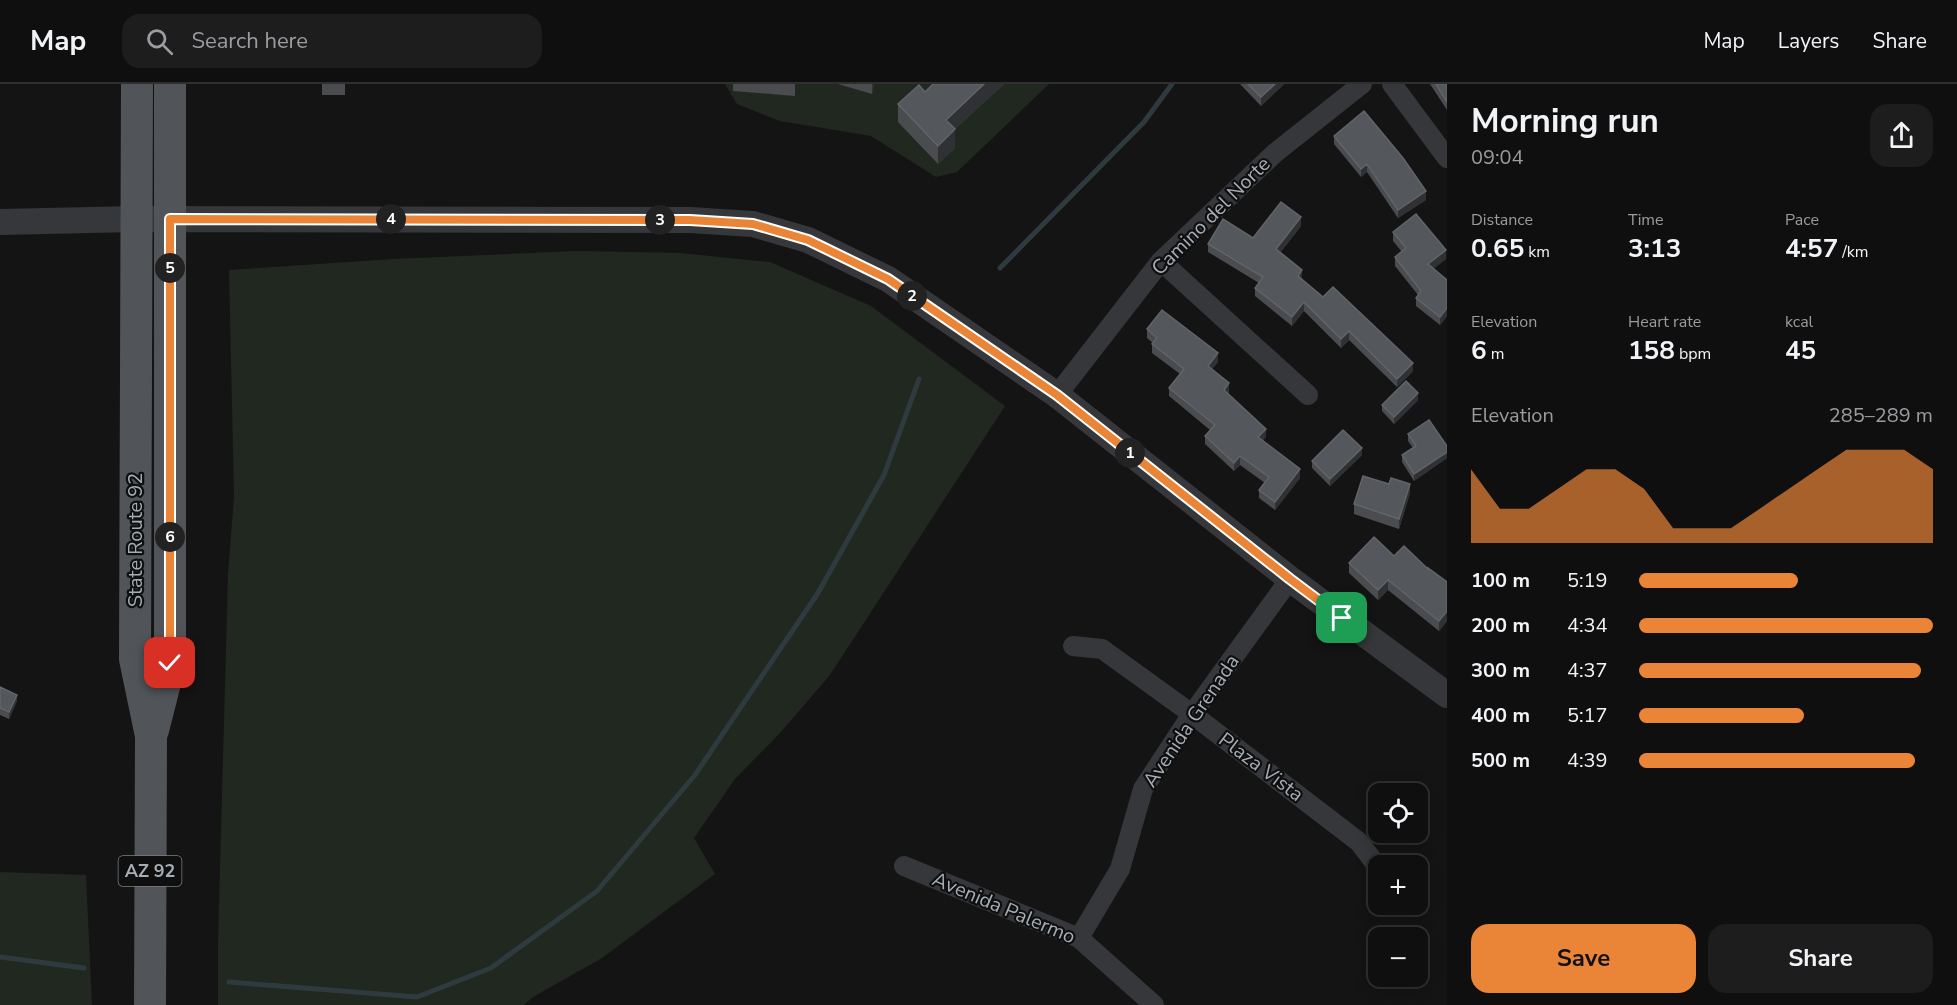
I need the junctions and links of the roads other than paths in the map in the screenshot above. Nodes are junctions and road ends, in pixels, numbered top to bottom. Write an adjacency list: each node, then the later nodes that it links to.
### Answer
1 (137, 84): 6 (main road, State Route 92 / AZ 92)
2 (170, 84): 7 (main road, State Route 92 / AZ 92)
3 (1362, 84): 9 (street, Camino del Norte)
4 (1392, 84): 5 (street)
5 (1447, 158)
6 (136, 219): 7 (street); 8 (street); 16 (main road, State Route 92 / AZ 92)
7 (170, 219): 10 (street); 16 (main road, State Route 92 / AZ 92)
8 (0, 222)
9 (1161, 261): 10 (street, Camino del Norte); 11 (street)
10 (1057, 395): 12 (street)
11 (1308, 395)
12 (1290, 579): 14 (street); 15 (street, Avenida Grenada)
13 (1073, 646): 15 (street, Plaza Vista)
14 (1447, 695)
15 (1192, 714): 17 (street, Plaza Vista); 19 (street, Avenida Grenada)
16 (151, 736): 20 (main road, AZ 92 / AZ 92)
17 (1369, 855)
18 (904, 866): 19 (street, Avenida Palermo)
19 (1079, 938): 21 (street, Avenida Palermo)
20 (150, 1005)
21 (1154, 1005)

